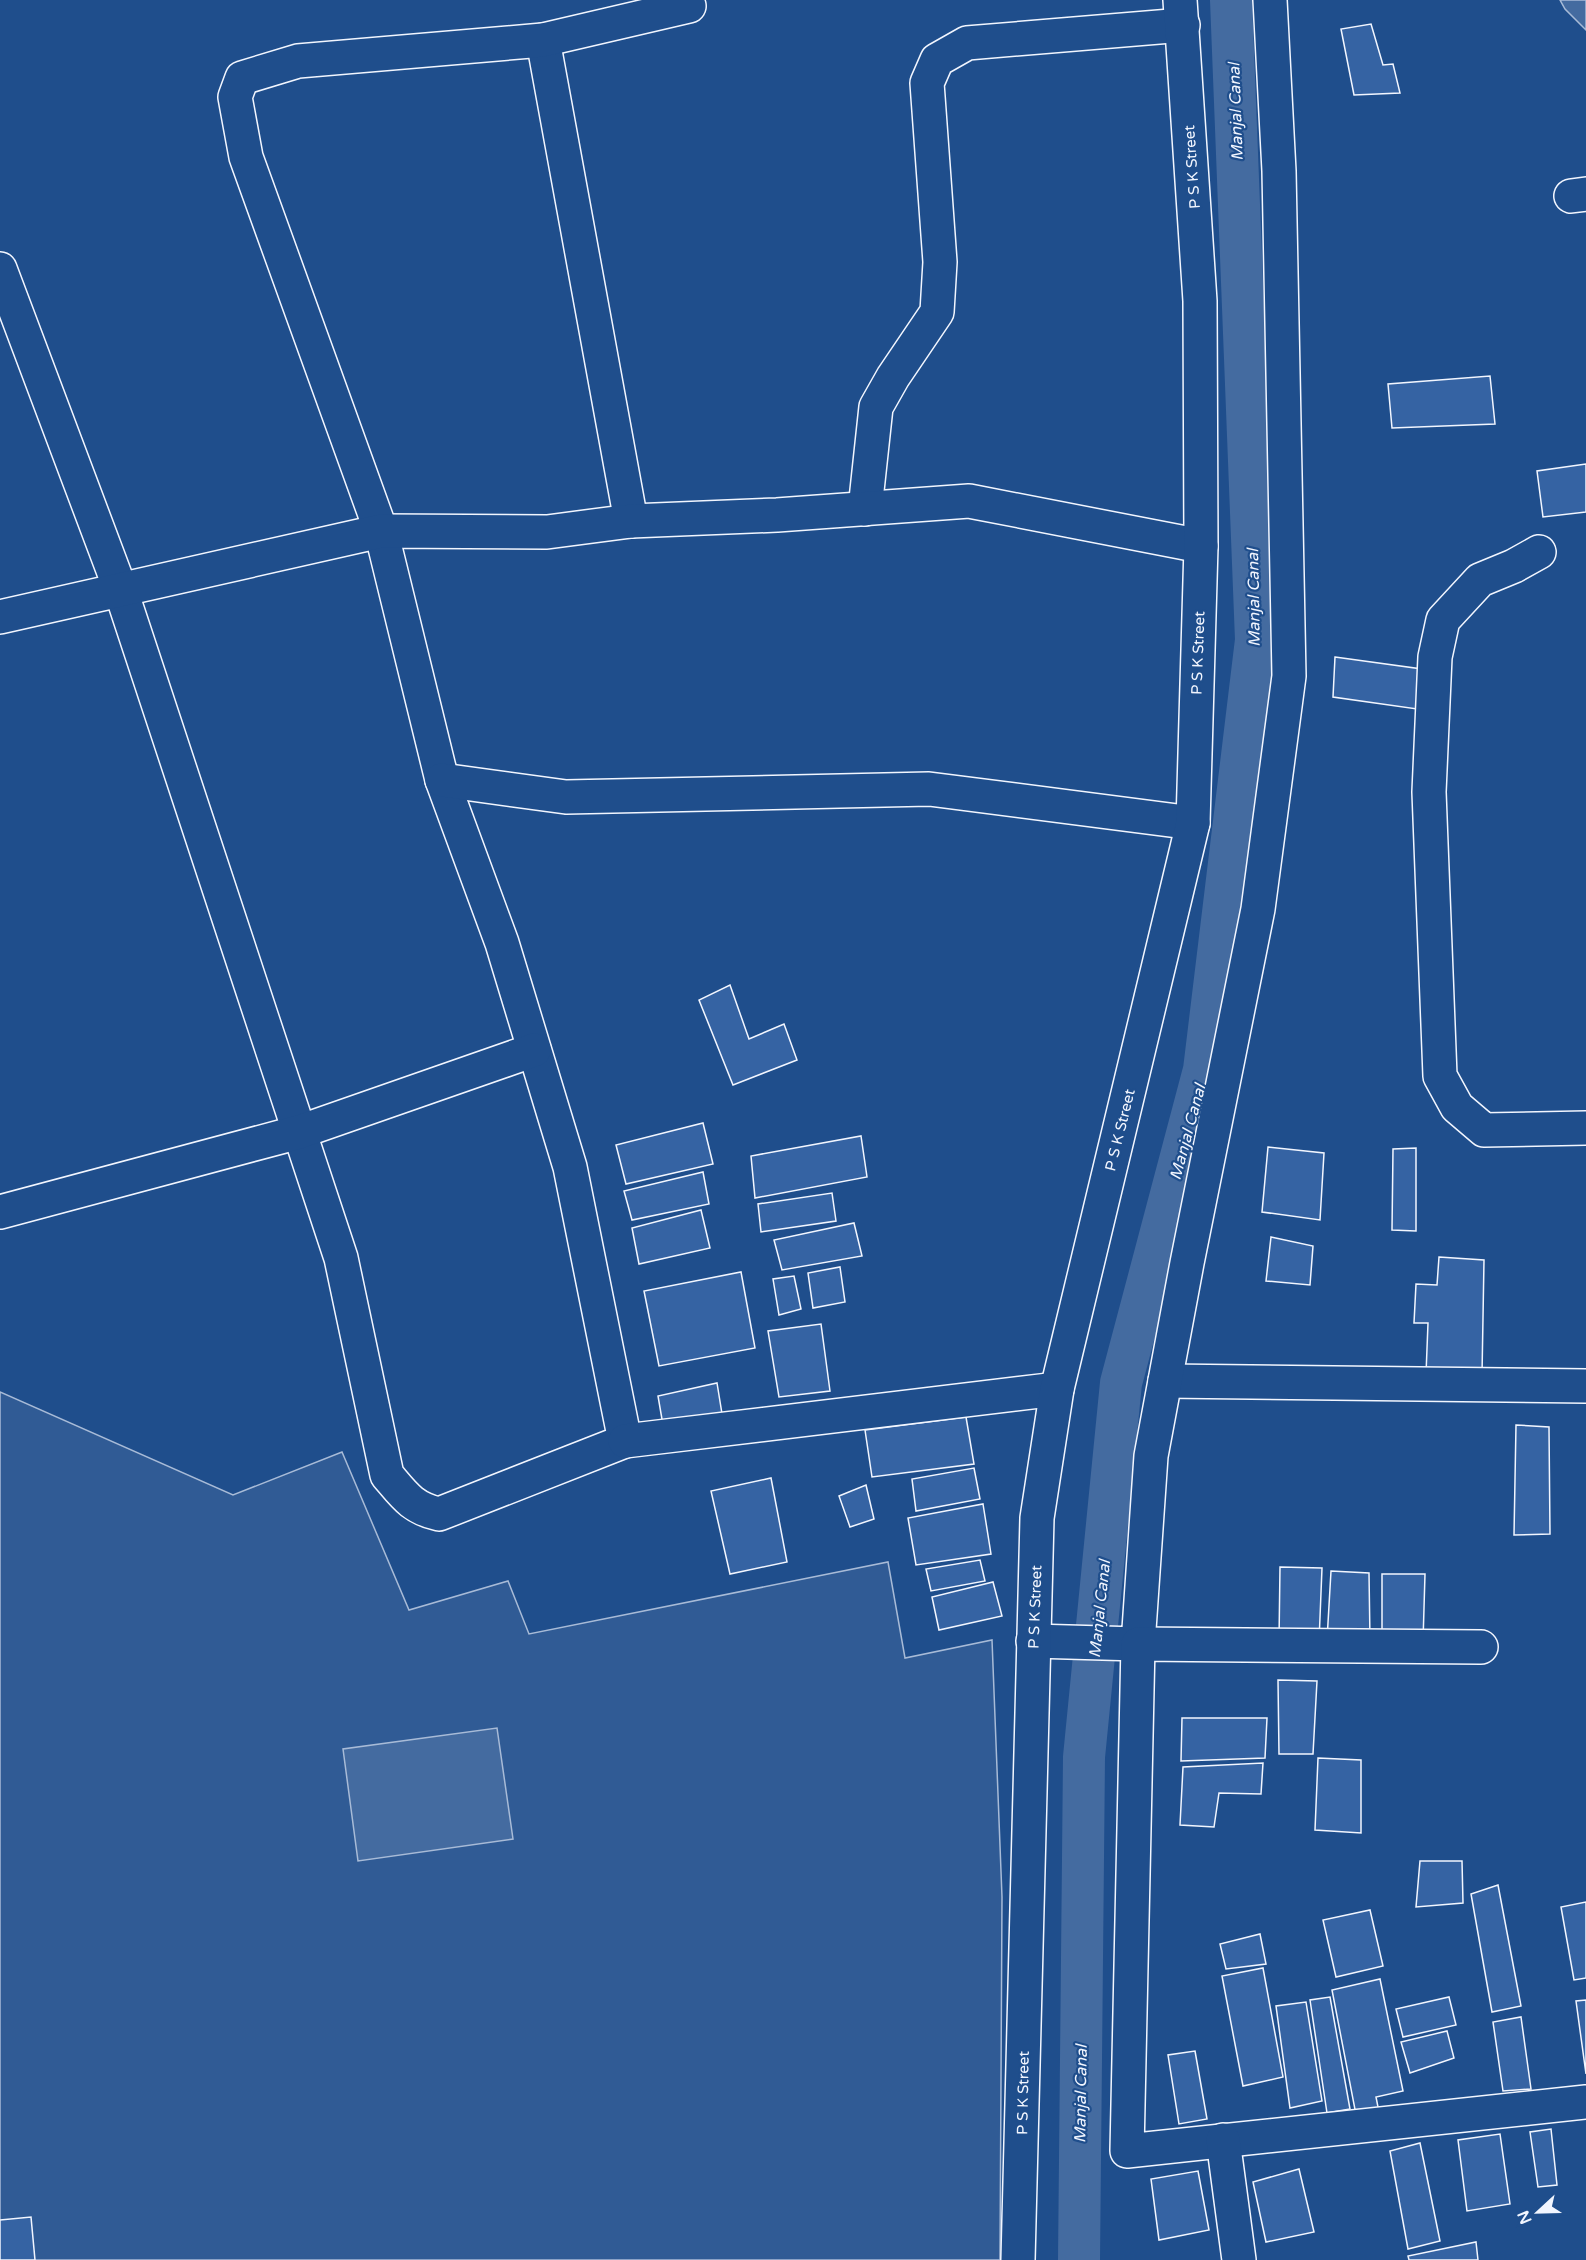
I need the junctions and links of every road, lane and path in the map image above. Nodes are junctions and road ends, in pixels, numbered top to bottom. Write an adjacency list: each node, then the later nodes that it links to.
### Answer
1 (1269, 0): 19 (street)
2 (689, 6): 4 (street)
3 (1181, 13): 6 (street); 9 (street, P S K Street)
4 (543, 40): 7 (street); 8 (street)
5 (0, 269): 11 (street)
6 (865, 508): 7 (street); 9 (street)
7 (631, 521): 8 (street)
8 (381, 531): 11 (street); 13 (street)
9 (1202, 546): 14 (street, P S K Street)
10 (1539, 552): 16 (street)
11 (121, 591): 12 (street); 17 (street)
12 (0, 617)
13 (442, 780): 14 (street); 15 (street)
14 (1193, 824): 21 (street, P S K Street)
15 (534, 1050): 17 (street); 22 (street)
16 (1586, 1128)
17 (299, 1132): 18 (street); 22 (street)
18 (0, 1212)
19 (1165, 1381): 20 (street); 24 (street)
20 (1586, 1386)
21 (1057, 1389): 22 (street); 23 (street, P S K Street)
22 (625, 1442)
23 (1035, 1641): 24 (street); 28 (street, P S K Street)
24 (1136, 1643): 25 (street); 27 (street)
25 (1481, 1647)
26 (1586, 2102): 27 (street)
27 (1223, 2140): 29 (street)
28 (1018, 2260)
29 (1239, 2260)

